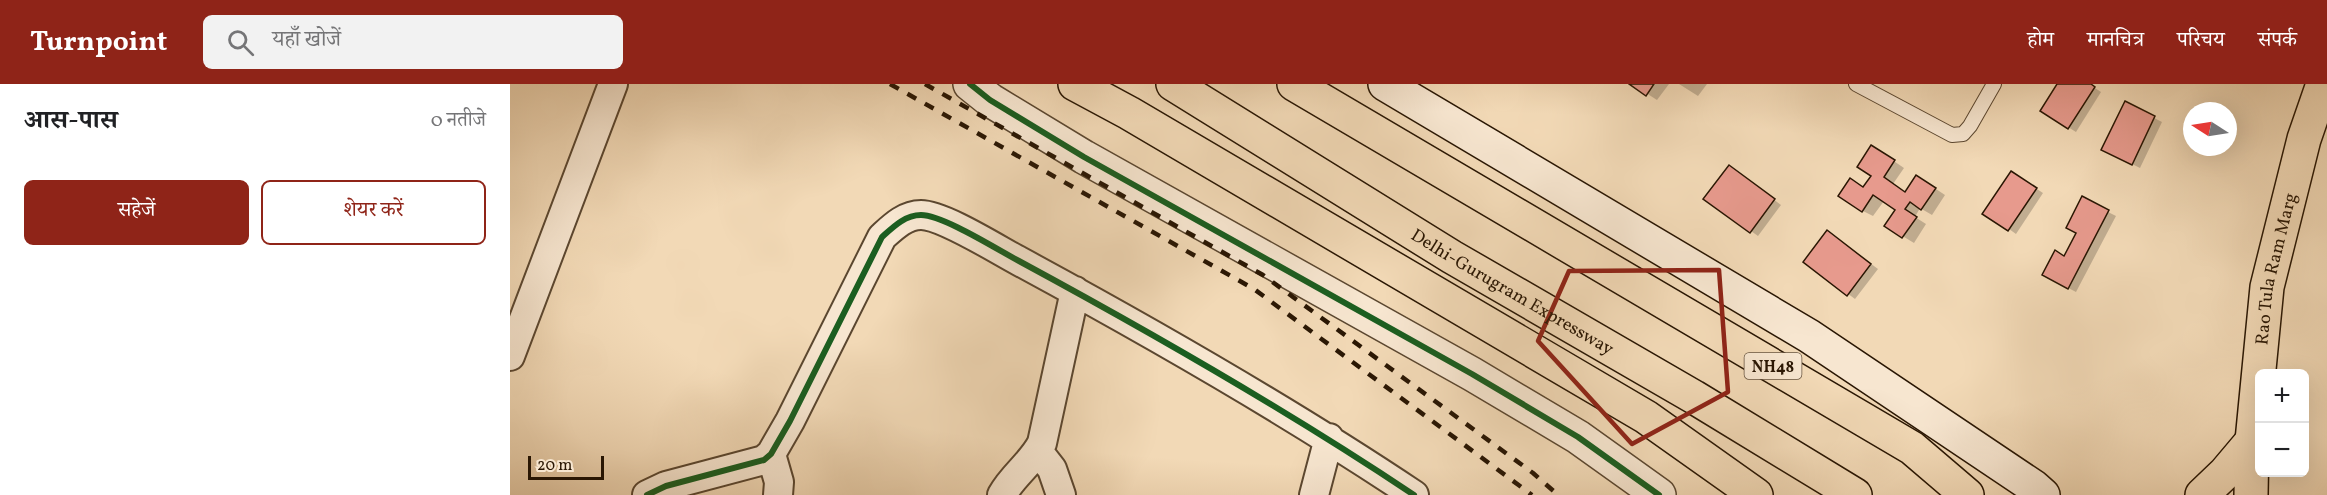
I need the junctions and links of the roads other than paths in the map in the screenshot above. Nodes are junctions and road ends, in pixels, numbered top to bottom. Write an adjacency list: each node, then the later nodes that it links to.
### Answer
1 (613, 84): 11 (street)
2 (970, 84): 22 (street)
3 (1075, 84): 23 (main road)
4 (1173, 84): 24 (main road, Delhi-Gurugram Expressway)
5 (1294, 84): 25 (main road, NH48)
6 (1385, 84): 26 (street)
7 (1857, 84): 8 (lane)
8 (1994, 84)
9 (2323, 84): 13 (main road, Rao Tula Ram Marg)
10 (1075, 291): 12 (street); 14 (street); 15 (street)
11 (510, 356)
12 (1329, 438): 20 (street); 21 (street)
13 (2252, 441): 27 (main road); 28 (main road, Rao Tula Ram Marg)
14 (1038, 451): 18 (street); 19 (street)
15 (771, 454): 16 (street); 17 (street)
16 (782, 492)
17 (647, 495)
18 (1002, 495)
19 (1061, 495)
20 (1314, 495)
21 (1414, 495)
22 (1659, 495)
23 (1756, 495)
24 (1855, 495)
25 (1967, 495)
26 (2043, 495)
27 (2202, 495)
28 (2251, 495)

